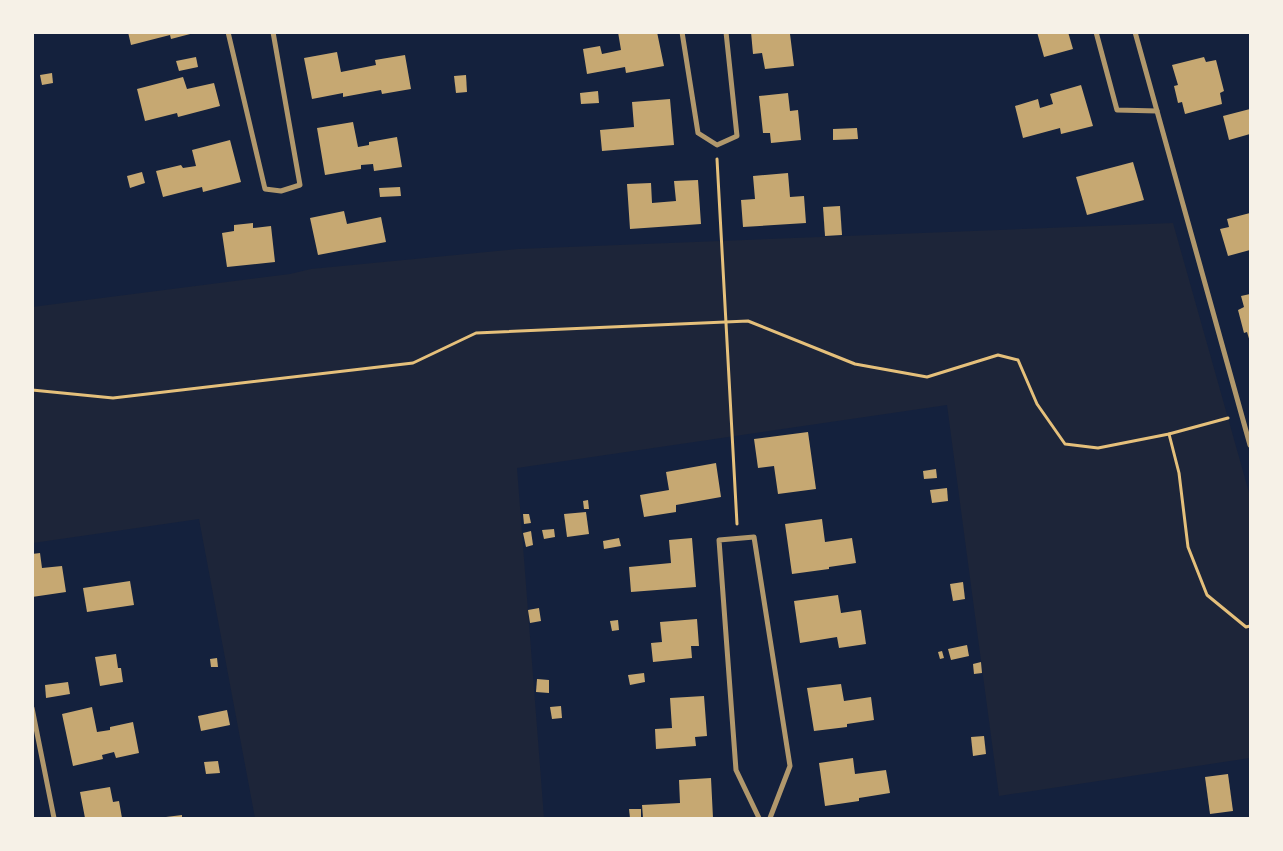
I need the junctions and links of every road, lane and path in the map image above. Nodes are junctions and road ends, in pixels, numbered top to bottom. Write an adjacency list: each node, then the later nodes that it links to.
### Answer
1 (228, 32): 2 (street)
2 (273, 32)
3 (682, 32): 8 (street)
4 (726, 32): 8 (street)
5 (1096, 32): 7 (street)
6 (1135, 32): 7 (street)
7 (1157, 111): 11 (street)
8 (717, 145): 9 (path)
9 (726, 323): 10 (path); 12 (path); 14 (path)
10 (32, 390)
11 (1242, 415): 12 (path); 13 (street)
12 (1169, 434): 15 (path)
13 (1250, 445)
14 (738, 539): 18 (street); 19 (street)
15 (1250, 626)
16 (32, 708): 17 (street)
17 (54, 818)
18 (759, 818)
19 (770, 818)

